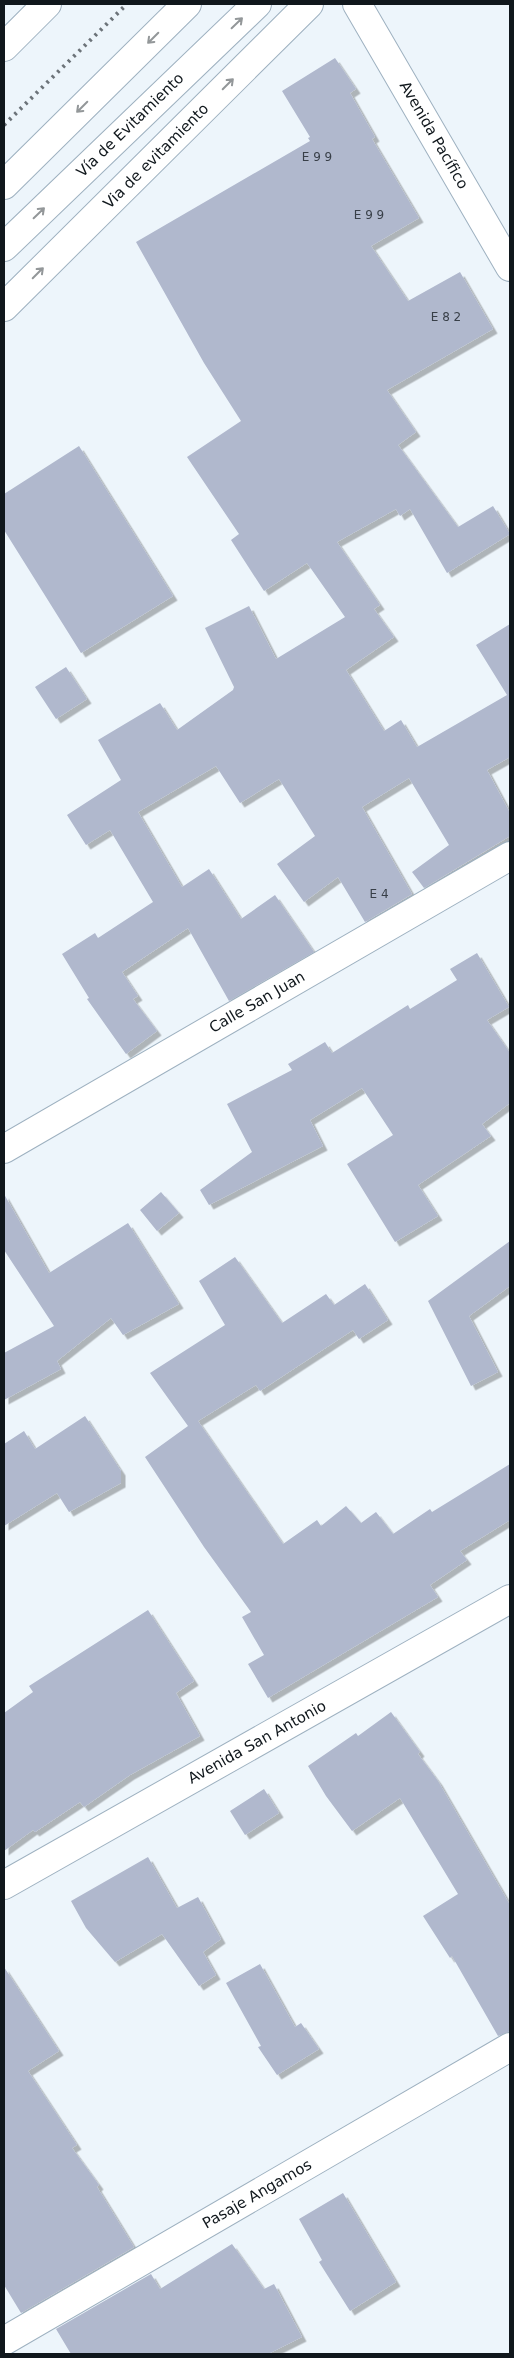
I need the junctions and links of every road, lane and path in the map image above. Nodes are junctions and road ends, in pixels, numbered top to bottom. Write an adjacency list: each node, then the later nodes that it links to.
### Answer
1 (187, 4): 7 (main road, one-way to 7)
2 (257, 4): 8 (main road, Vía de Evitamiento, one-way to 2)
3 (309, 4): 10 (main road, Via de evitamiento, one-way to 3)
4 (357, 4): 9 (main road, Avenida Pacífico)
5 (41, 5): 6 (main road)
6 (4, 47)
7 (4, 185)
8 (4, 247)
9 (510, 266)
10 (4, 307)
11 (510, 856): 12 (main road, Calle San Juan)
12 (4, 1149)
13 (510, 1599): 14 (main road, Avenida San Antonio)
14 (4, 1885)
15 (510, 2047): 16 (main road, Pasaje Angamos)
16 (4, 2341)

